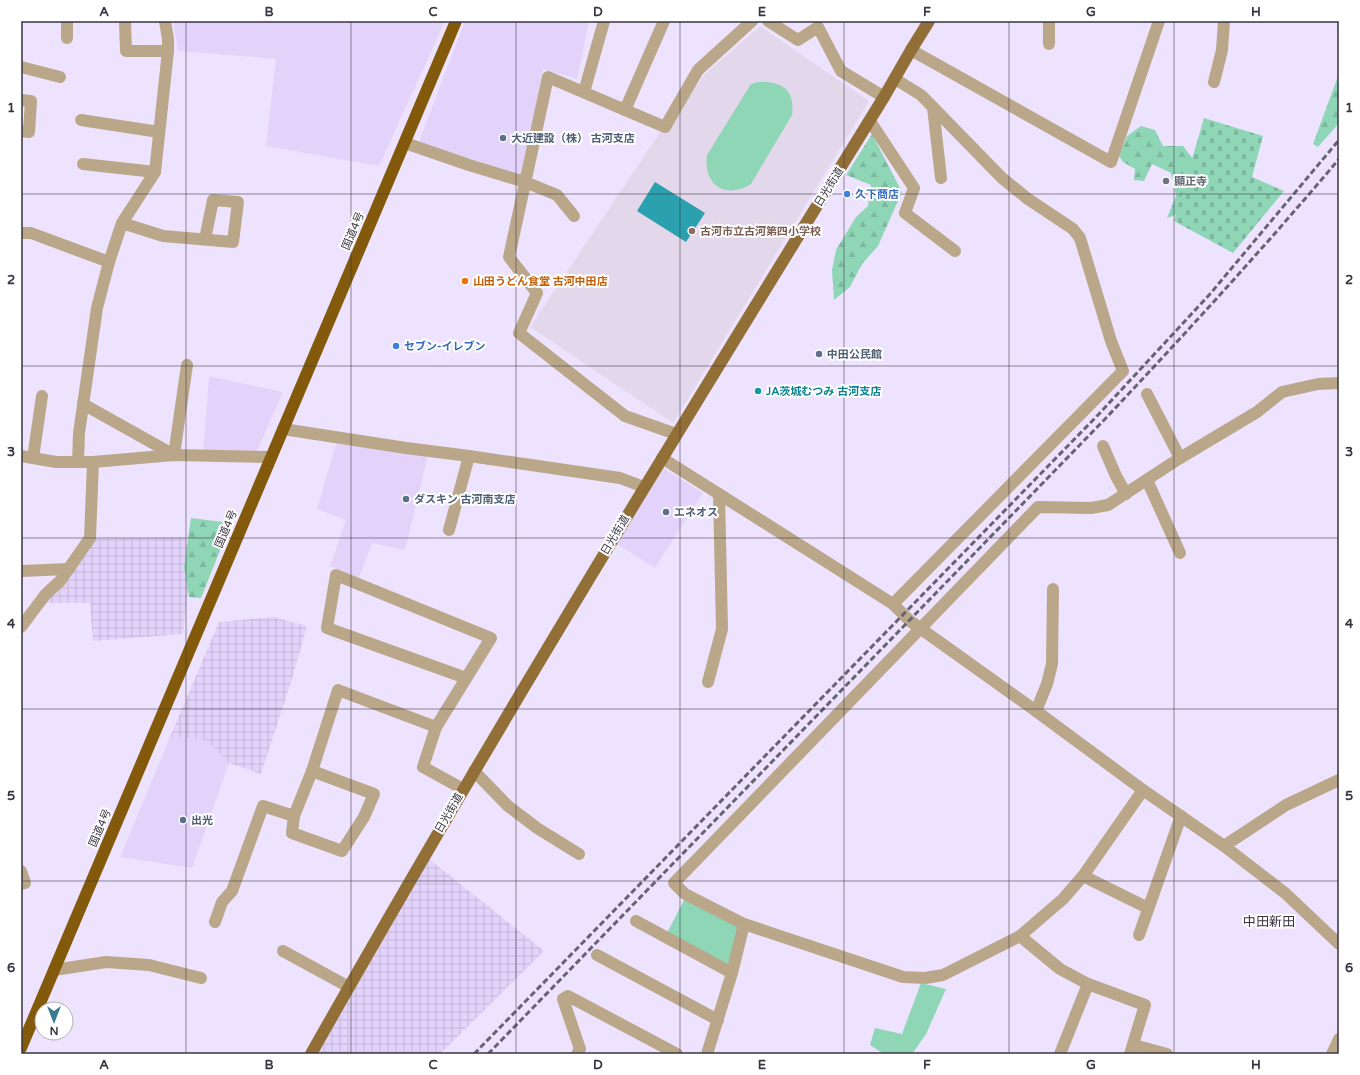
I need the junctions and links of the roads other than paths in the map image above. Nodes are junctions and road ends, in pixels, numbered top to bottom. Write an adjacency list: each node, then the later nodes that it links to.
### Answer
1 (67, 21): 13 (street)
2 (165, 21): 16 (street)
3 (456, 21): 30 (highway, 国道4号)
4 (604, 21): 21 (street)
5 (664, 21): 25 (street)
6 (752, 21): 25 (street)
7 (768, 21): 22 (street)
8 (929, 21): 15 (main road, 日光街道)
9 (1049, 21): 14 (street)
10 (1159, 21): 15 (street)
11 (1224, 21): 20 (street)
12 (125, 22): 16 (street)
13 (67, 38)
14 (1050, 44)
15 (911, 50): 19 (main road, 日光街道)
16 (168, 51): 29 (street)
17 (21, 67): 18 (street)
18 (60, 77)
19 (895, 79): 22 (main road, 日光街道); 24 (street)
20 (1214, 82)
21 (584, 92): 25 (street); 34 (street)
22 (884, 97): 27 (main road, 日光街道)
23 (21, 100): 28 (street)
24 (933, 107): 33 (street); 66 (street)
25 (625, 110)
26 (81, 120): 29 (street)
27 (870, 120): 39 (street); 47 (main road, 日光街道)
28 (21, 131)
29 (159, 132): 32 (street)
30 (405, 143): 34 (street); 46 (highway, 国道4号)
31 (83, 164): 32 (street)
32 (155, 172): 36 (street)
33 (941, 178)
34 (525, 182): 35 (street); 47 (street)
35 (574, 216)
36 (122, 223): 38 (street); 40 (street)
37 (21, 233): 40 (street)
38 (204, 239)
39 (955, 251)
40 (109, 262): 45 (street)
41 (187, 365): 49 (street)
42 (1339, 383): 54 (street)
43 (1147, 394): 54 (street)
44 (42, 396): 51 (street)
45 (83, 404): 49 (street); 55 (street)
46 (283, 429): 50 (street); 52 (highway, 国道4号)
47 (676, 434): 53 (main road, 日光街道)
48 (1103, 446): 60 (street)
49 (174, 455): 52 (street); 56 (street)
50 (469, 456): 58 (street); 61 (street)
51 (27, 457): 55 (street)
52 (271, 457): 94 (highway, 国道4号)
53 (662, 458): 58 (main road, 日光街道); 59 (street)
54 (1180, 458): 57 (street)
55 (78, 462): 56 (street)
56 (93, 462): 63 (street)
57 (1147, 480): 60 (street); 62 (street)
58 (644, 487): 74 (main road, 日光街道)
59 (719, 494): 66 (street); 70 (street)
60 (1126, 494): 68 (street)
61 (449, 530)
62 (1180, 553)
63 (69, 569): 64 (street); 67 (street)
64 (21, 571)
65 (1053, 589): 71 (street)
66 (892, 604): 68 (street)
67 (21, 627)
68 (920, 629): 71 (street); 88 (street)
69 (466, 678): 69 (street); 72 (street)
70 (708, 682)
71 (1036, 711): 77 (street)
72 (436, 727): 73 (street); 76 (street)
73 (312, 771): 78 (street); 78 (street)
74 (474, 771): 76 (main road, 日光街道); 81 (street)
75 (1339, 780): 80 (street)
76 (463, 789): 98 (main road, 日光街道)
77 (1143, 790): 79 (street); 83 (street)
78 (294, 816): 87 (street)
79 (1181, 816): 80 (street); 85 (street)
80 (1224, 846): 91 (street)
81 (578, 854)
82 (21, 871): 84 (street)
83 (1083, 876): 85 (street); 90 (street)
84 (21, 884)
85 (1148, 908): 89 (street)
86 (636, 921): 95 (street)
87 (215, 922)
88 (744, 924): 90 (street); 95 (street)
89 (1139, 935)
90 (1020, 936): 97 (street)
91 (1339, 944)
92 (283, 951): 98 (street)
93 (597, 955): 99 (street)
94 (54, 970): 96 (street); 101 (highway, 国道4号)
95 (732, 973): 99 (street)
96 (201, 978)
97 (1088, 984): 102 (street); 107 (street)
98 (349, 987): 103 (main road, 日光街道)
99 (718, 1020): 106 (street)
100 (1339, 1039): 109 (street)
101 (21, 1048)
102 (1132, 1049): 108 (street)
103 (311, 1054)
104 (577, 1054): 105 (street)
105 (677, 1054)
106 (707, 1054)
107 (1060, 1054)
108 (1167, 1054)
109 (1332, 1054)

